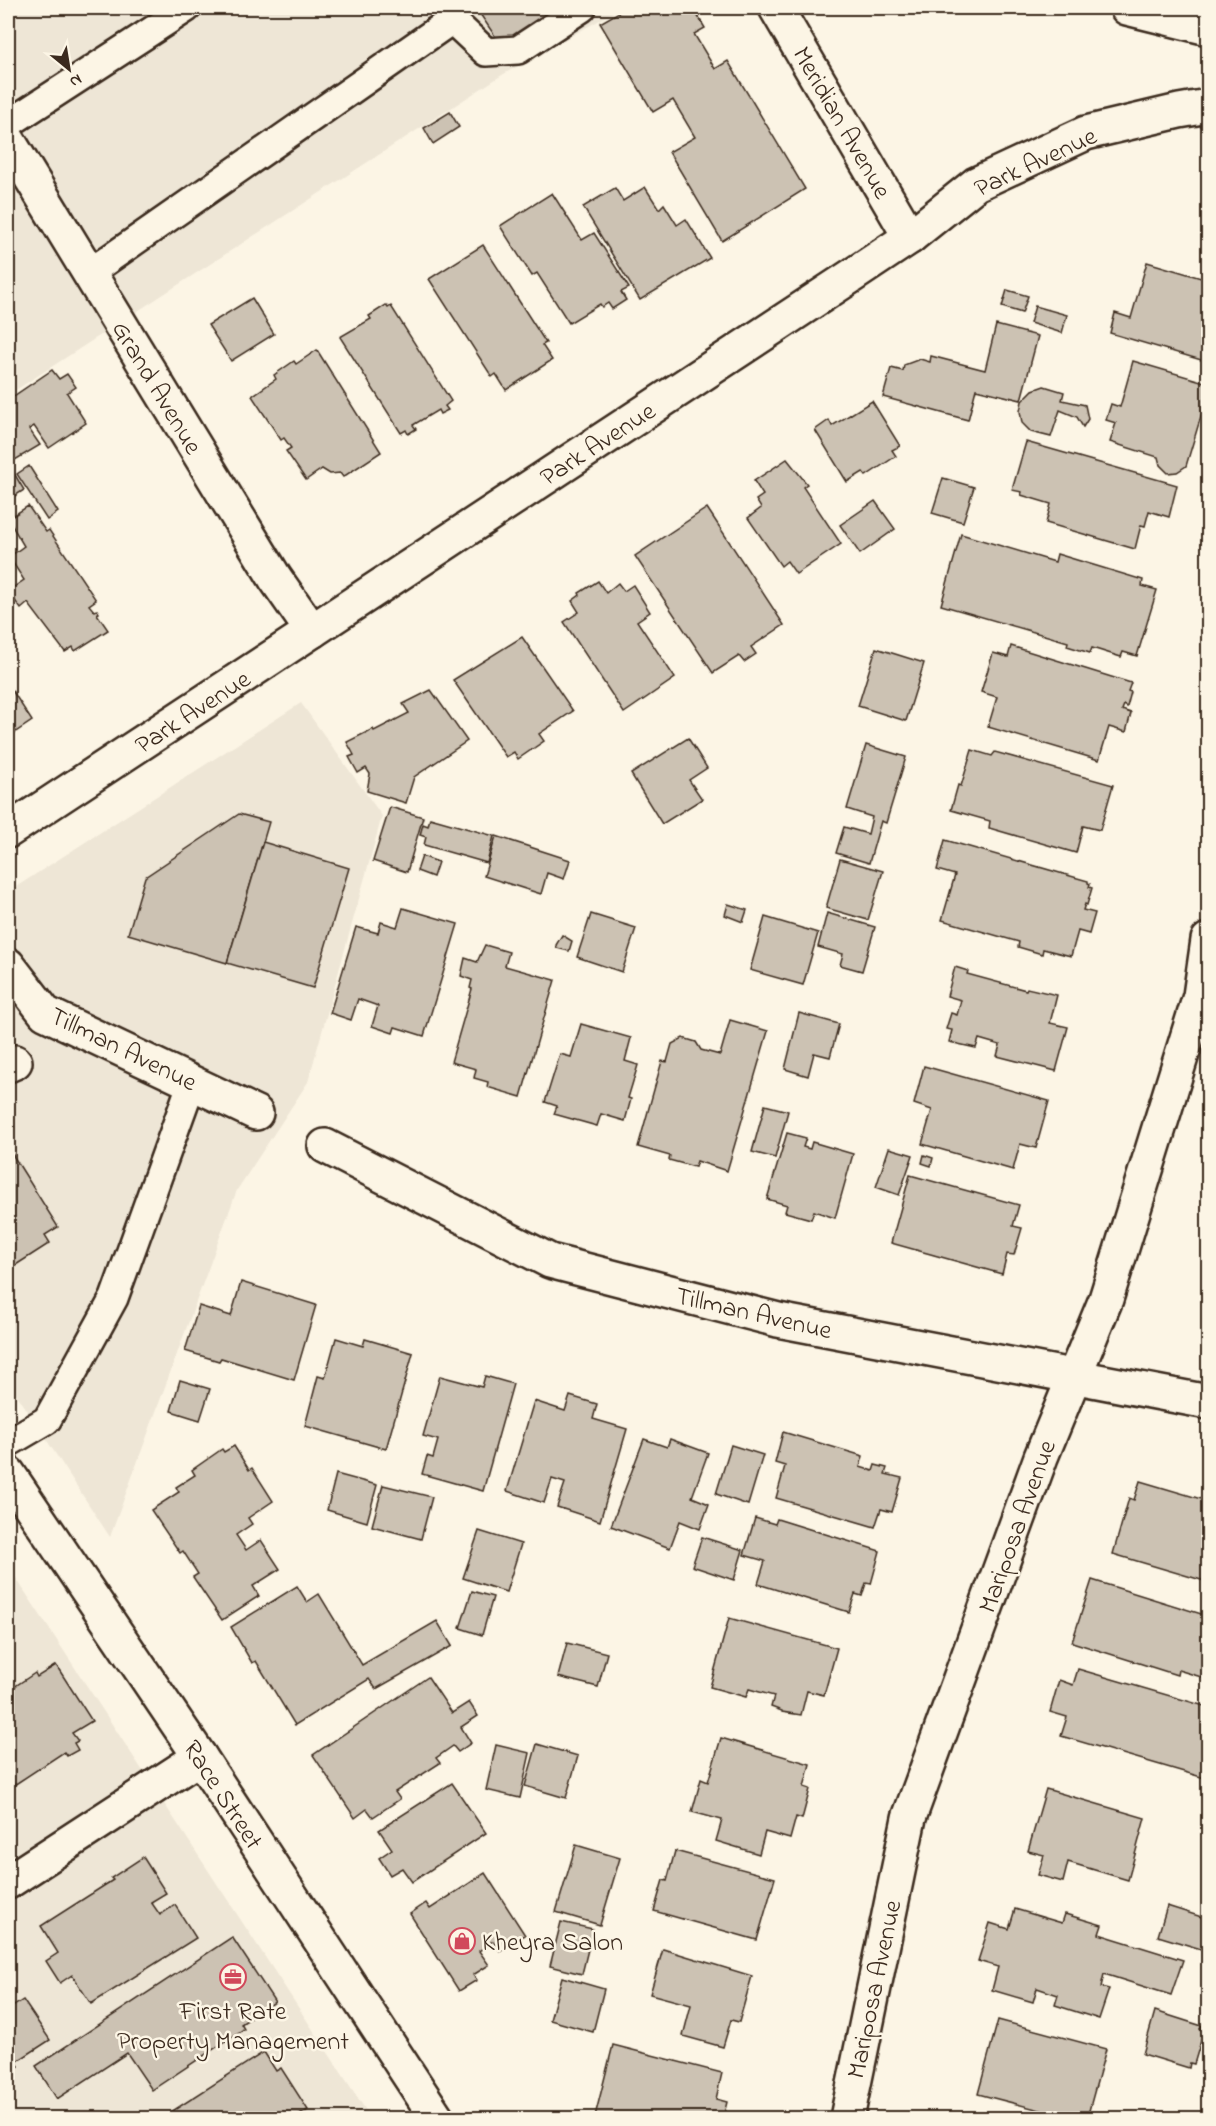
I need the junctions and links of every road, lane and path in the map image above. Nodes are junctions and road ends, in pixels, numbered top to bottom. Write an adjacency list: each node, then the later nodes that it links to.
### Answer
1 (187, 8): 8 (lane)
2 (582, 8): 5 (lane)
3 (776, 8): 10 (street, Meridian Avenue)
4 (1127, 8): 6 (street)
5 (448, 14): 11 (lane)
6 (1209, 28)
7 (1209, 106): 10 (street, Park Avenue)
8 (8, 124)
9 (8, 140): 11 (street, Grand Avenue)
10 (910, 237): 12 (street, Park Avenue)
11 (89, 273): 12 (street, Grand Avenue)
12 (312, 632): 13 (street, Park Avenue)
13 (8, 831)
14 (1209, 940): 19 (street, Mariposa Avenue)
15 (8, 965): 16 (street, Tillman Avenue)
16 (192, 1082): 17 (street, Tillman Avenue); 21 (lane)
17 (256, 1113)
18 (325, 1146): 19 (street, Tillman Avenue)
19 (1074, 1376): 20 (street, Tillman Avenue); 26 (street, Mariposa Avenue)
20 (1209, 1402)
21 (8, 1443)
22 (8, 1473): 23 (street, Race Street)
23 (200, 1757): 24 (street); 25 (street, Race Street)
24 (8, 1882)
25 (437, 2118)
26 (847, 2118)

